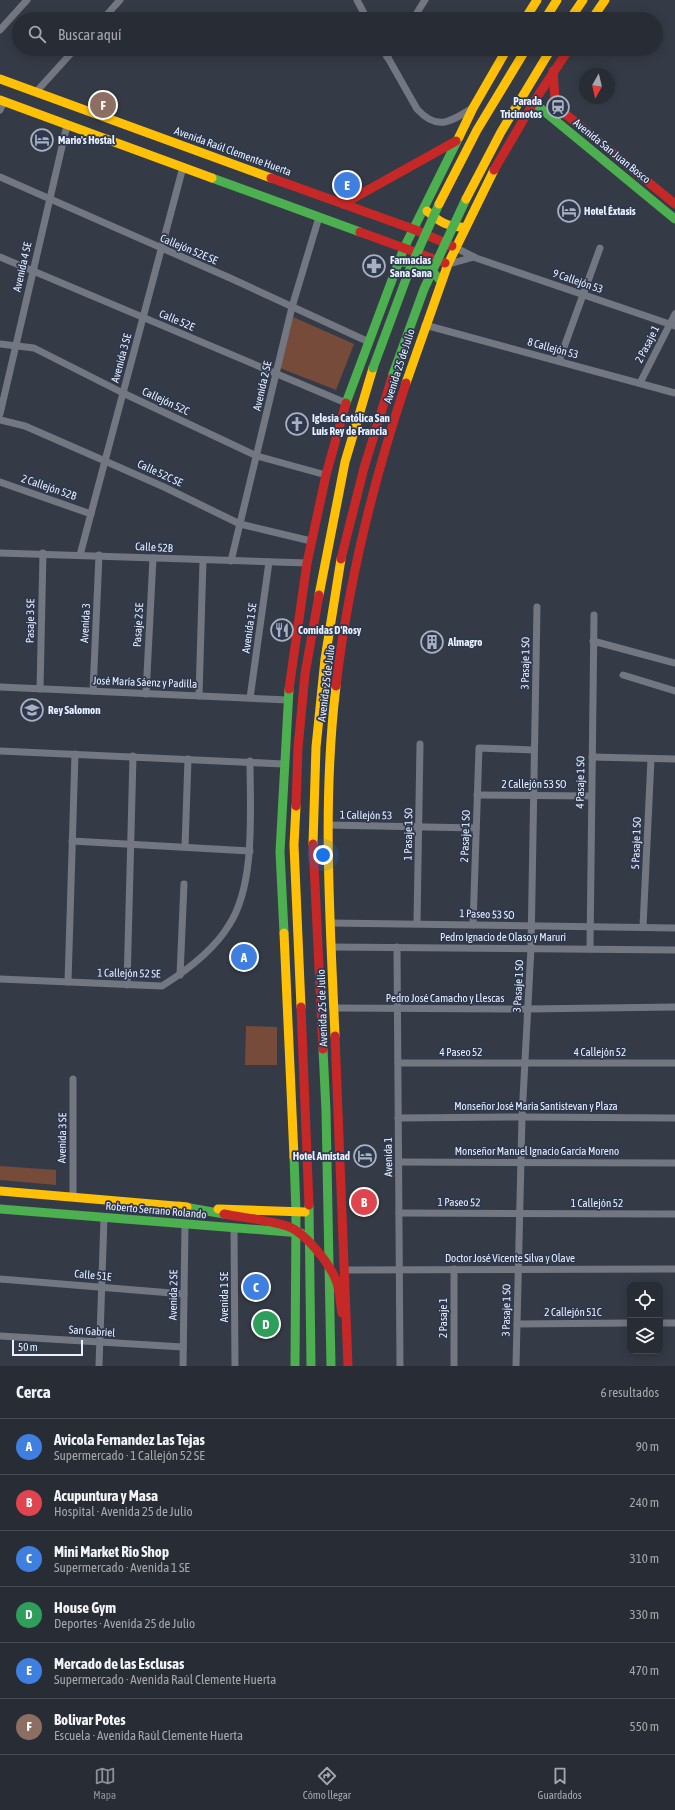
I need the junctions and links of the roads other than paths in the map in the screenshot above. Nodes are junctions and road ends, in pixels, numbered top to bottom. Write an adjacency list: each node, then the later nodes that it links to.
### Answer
1 (27, 0): 11 (street)
2 (120, 0): 12 (street)
3 (357, 0): 13 (street)
4 (425, 0): 14 (street)
5 (529, 0): 15 (main road)
6 (537, 0): 16 (main road)
7 (583, 0): 18 (main road)
8 (595, 0): 19 (main road)
9 (606, 0): 20 (main road)
10 (557, 1): 17 (main road)
11 (16, 12)
12 (109, 12)
13 (363, 12)
14 (417, 12)
15 (526, 12)
16 (529, 12)
17 (550, 12)
18 (575, 12)
19 (589, 12)
20 (597, 12)
21 (12, 17): 22 (street)
22 (0, 30)
23 (69, 56): 31 (street)
24 (503, 56): 34 (main road)
25 (522, 56): 96 (main road, Avenida 25 de Julio, bridge)
26 (546, 56): 193 (main road, Avenida 25 de Julio, bridge)
27 (564, 56): 29 (main road, Avenida 25 de Julio)
28 (387, 57): 34 (street)
29 (553, 71): 32 (main road, Avenida 25 de Julio); 37 (main road, Avenida San Juan Bosco)
30 (0, 80): 31 (main road, Avenida Raúl Clemente Huerta)
31 (36, 92): 41 (main road, Avenida Raúl Clemente Huerta)
32 (533, 102): 37 (main road, Avenida San Juan Bosco); 46 (main road, Avenida 25 de Julio)
33 (1, 104): 35 (main road)
34 (473, 108): 36 (main road)
35 (67, 125): 38 (main road); 40 (street, Avenida 4 SE)
36 (456, 141): 41 (main road); 43 (main road)
37 (606, 154): 42 (main road, Avenida San Juan Bosco); 45 (main road, Avenida San Juan Bosco)
38 (183, 167): 44 (main road); 51 (street, Avenida 3 SE)
39 (0, 177): 40 (street, Callejón 52E SE)
40 (49, 198): 51 (street, Callejón 52E SE); 56 (street, Avenida 4 SE)
41 (343, 204): 47 (main road, Avenida Raúl Clemente Huerta)
42 (675, 204)
43 (424, 206): 46 (main road); 47 (main road)
44 (319, 217): 48 (main road); 59 (street, Avenida 2 SE)
45 (675, 219)
46 (466, 226): 49 (main road, Avenida 25 de Julio)
47 (413, 229): 48 (main road); 49 (main road, Avenida Raúl Clemente Huerta)
48 (404, 248): 54 (main road); 55 (main road)
49 (456, 248): 53 (street, 9 Callejón 53); 55 (main road, Avenida 25 de Julio)
50 (600, 248): 58 (street)
51 (161, 249): 59 (street, Callejón 52E SE); 61 (street, Avenida 3 SE)
52 (0, 257): 56 (street, Calle 52E)
53 (474, 257): 55 (street); 58 (street, 9 Callejón 53)
54 (398, 264): 57 (main road); 64 (main road)
55 (449, 264): 57 (main road, Avenida 25 de Julio)
56 (32, 271): 61 (street, Calle 52E); 66 (street, Avenida 4 SE)
57 (441, 283): 62 (main road, Avenida 25 de Julio)
58 (583, 294): 63 (street, 9 Callejón 53); 67 (street)
59 (292, 307): 64 (street, Callejón 52E SE); 68 (street, Avenida 2 SE)
60 (675, 314): 63 (street, 2 Pasaje 1)
61 (143, 318): 68 (street, Calle 52E); 70 (street, Avenida 3 SE)
62 (425, 325): 67 (street, 8 Callejón 53); 120 (main road, Avenida 25 de Julio)
63 (672, 325): 69 (street, 2 Pasaje 1)
64 (369, 342): 72 (main road)
65 (0, 344): 66 (street, Callejón 52C)
66 (15, 346): 70 (street, Callejón 52C); 73 (street, Avenida 4 SE)
67 (559, 361): 69 (street, 8 Callejón 53)
68 (276, 374): 72 (street, Calle 52E); 75 (street, Avenida 2 SE)
69 (640, 383): 71 (street, 8 Callejón 53)
70 (123, 393): 75 (street, Callejón 52C); 76 (street, Avenida 3 SE)
71 (675, 393)
72 (346, 403): 77 (main road)
73 (0, 414)
74 (0, 420): 76 (street, Calle 52C SE)
75 (256, 456): 77 (street, Callejón 52C); 80 (street, Avenida 2 SE)
76 (105, 461): 79 (street, Avenida 3 SE); 80 (street, Calle 52C SE)
77 (326, 475): 81 (main road)
78 (0, 482): 79 (street, 2 Callejón 52B)
79 (91, 514): 84 (street, Avenida 3 SE)
80 (240, 524): 81 (street, Calle 52C SE); 88 (street, Avenida 2 SE)
81 (311, 541): 90 (main road)
82 (0, 553): 83 (street, Calle 52B)
83 (43, 553): 84 (street, Calle 52B); 99 (street, Pasaje 3 SE)
84 (80, 555): 85 (street, Calle 52B)
85 (99, 555): 86 (street, Calle 52B); 100 (street, Avenida 3)
86 (153, 558): 87 (street, Calle 52B); 102 (street, Pasaje 2 SE)
87 (203, 560): 88 (street, Calle 52B); 103 (street)
88 (231, 561): 89 (street, Calle 52B)
89 (269, 562): 90 (street, Calle 52B); 104 (street, Avenida 1 SE)
90 (308, 563): 93 (main road)
91 (537, 607): 107 (street, 3 Pasaje 1 SO)
92 (594, 615): 94 (street, 4 Pasaje 1 SO)
93 (298, 630): 96 (main road); 105 (main road)
94 (593, 641): 95 (street); 111 (street, 4 Pasaje 1 SO)
95 (675, 663)
96 (305, 674): 163 (main road, Avenida 25 de Julio)
97 (624, 675): 101 (street)
98 (0, 687): 99 (street, José María Sáenz y Padilla)
99 (40, 689): 100 (street, José María Sáenz y Padilla)
100 (93, 691): 102 (street, José María Sáenz y Padilla)
101 (675, 691)
102 (146, 694): 103 (street, José María Sáenz y Padilla)
103 (200, 696): 104 (street, José María Sáenz y Padilla)
104 (250, 698): 105 (street, José María Sáenz y Padilla)
105 (288, 700): 116 (main road)
106 (420, 744): 121 (street, 1 Pasaje 1 SO)
107 (534, 750): 117 (street, 2 Pasaje 1 SO); 118 (street, 3 Pasaje 1 SO)
108 (0, 751): 109 (street)
109 (75, 754): 110 (street); 123 (street)
110 (134, 756): 112 (street); 124 (street)
111 (592, 757): 113 (street); 119 (street, 4 Pasaje 1 SO)
112 (188, 759): 115 (street); 125 (street)
113 (651, 759): 114 (street); 133 (street, 5 Pasaje 1 SO)
114 (675, 760)
115 (250, 761): 116 (street); 126 (street, 1 Callejón 52 SE)
116 (284, 764): 162 (main road)
117 (478, 795): 118 (street, 2 Callejón 53 SO); 122 (street, 2 Pasaje 1 SO)
118 (534, 795): 119 (street, 2 Callejón 53 SO); 131 (street, 3 Pasaje 1 SO)
119 (591, 796): 132 (street, 4 Pasaje 1 SO)
120 (328, 825): 121 (street, 1 Callejón 53); 128 (main road, Avenida 25 de Julio)
121 (419, 827): 122 (street, 1 Callejón 53); 129 (street, 1 Pasaje 1 SO)
122 (476, 828): 130 (street, 2 Pasaje 1 SO)
123 (72, 841): 124 (street); 142 (street)
124 (131, 844): 125 (street); 143 (street)
125 (185, 847): 126 (street)
126 (250, 851): 140 (street, 1 Callejón 52 SE)
127 (184, 884): 140 (street)
128 (330, 923): 129 (street, 1 Paseo 53 SO); 135 (main road, Avenida 25 de Julio)
129 (417, 923): 130 (street, 1 Paseo 53 SO)
130 (473, 925): 131 (street, 1 Paseo 53 SO)
131 (531, 927): 132 (street, 1 Paseo 53 SO); 137 (street, 3 Pasaje 1 SO)
132 (590, 927): 133 (street, 1 Paseo 53 SO); 138 (street, 4 Pasaje 1 SO)
133 (643, 927): 134 (street, 1 Paseo 53 SO)
134 (675, 928)
135 (331, 947): 136 (street, Pedro Ignacio de Olaso y Maruri); 145 (main road, Avenida 25 de Julio)
136 (397, 947): 137 (street, Pedro Ignacio de Olaso y Maruri); 146 (street, Avenida 1)
137 (531, 948): 138 (street, Pedro Ignacio de Olaso y Maruri); 147 (street, 3 Pasaje 1 SO)
138 (590, 949): 139 (street, Pedro Ignacio de Olaso y Maruri)
139 (675, 950)
140 (180, 975): 143 (street, 1 Callejón 52 SE)
141 (0, 979): 142 (street, 1 Callejón 52 SE)
142 (68, 982): 143 (street, 1 Callejón 52 SE)
143 (127, 984)
144 (675, 1007): 147 (street, Pedro José Camacho y Llescas)
145 (334, 1008): 146 (street, Pedro José Camacho y Llescas); 175 (main road, Avenida 25 de Julio)
146 (397, 1009): 147 (street, Pedro José Camacho y Llescas); 149 (street, Avenida 1)
147 (528, 1009): 148 (street, 3 Pasaje 1 SO)
148 (525, 1062): 149 (street, 4 Paseo 52); 150 (street, 4 Callejón 52); 152 (street, 3 Pasaje 1 SO)
149 (398, 1063): 153 (street, Avenida 1)
150 (675, 1063)
151 (73, 1079): 159 (street, Avenida 3 SE)
152 (522, 1117): 153 (street, Monseñor José María Santistevan y Plaza); 154 (street, Monseñor José María Santistevan y Plaza); 156 (street, 3 Pasaje 1 SO)
153 (398, 1118): 155 (street, Avenida 1)
154 (675, 1118)
155 (399, 1162): 156 (street, Monseñor Manuel Ignacio García Moreno); 164 (street, Avenida 1)
156 (522, 1162): 157 (street, Monseñor Manuel Ignacio García Moreno); 165 (street, 3 Pasaje 1 SO)
157 (675, 1163)
158 (0, 1191): 159 (main road, Roberto Serrano Rolando)
159 (73, 1197): 160 (main road, Roberto Serrano Rolando)
160 (179, 1206): 162 (main road, Roberto Serrano Rolando); 186 (main road, bridge)
161 (0, 1209): 167 (main road, Roberto Serrano Rolando)
162 (296, 1212): 163 (main road, Roberto Serrano Rolando); 170 (main road)
163 (308, 1212): 171 (main road, Avenida 25 de Julio)
164 (399, 1213): 165 (street, 1 Paseo 52); 176 (street, Avenida 1)
165 (519, 1214): 166 (street, 1 Callejón 52); 173 (street, 3 Pasaje 1 SO)
166 (675, 1214)
167 (104, 1218): 168 (main road, Roberto Serrano Rolando); 178 (street)
168 (185, 1225): 169 (main road, Roberto Serrano Rolando); 179 (street, Avenida 2 SE)
169 (234, 1229): 170 (main road, Roberto Serrano Rolando); 190 (street, Avenida 1 SE)
170 (297, 1232): 171 (main road, Roberto Serrano Rolando); 191 (main road)
171 (310, 1233): 192 (main road, Avenida 25 de Julio)
172 (454, 1269): 173 (street, Doctor José Vicente Silva y Olave); 176 (street, Doctor José Vicente Silva y Olave); 196 (street, 2 Pasaje 1)
173 (518, 1269): 174 (street, Doctor José Vicente Silva y Olave); 183 (street, 3 Pasaje 1 SO)
174 (675, 1269)
175 (345, 1270): 176 (street, Doctor José Vicente Silva y Olave); 186 (main road, Avenida 25 de Julio)
176 (399, 1270): 195 (street, Avenida 1)
177 (0, 1279): 178 (street, Calle 51E)
178 (102, 1287): 179 (street, Calle 51E); 185 (street)
179 (184, 1294): 187 (street, Avenida 2 SE)
180 (627, 1323): 183 (street, 2 Callejón 51C)
181 (663, 1323): 182 (street)
182 (675, 1323)
183 (517, 1324): 197 (street, 3 Pasaje 1 SO)
184 (0, 1336): 185 (street, San Gabriel)
185 (100, 1343): 187 (street, San Gabriel); 188 (street)
186 (347, 1343): 194 (main road, Avenida 25 de Julio)
187 (183, 1347): 189 (street, Avenida 2 SE)
188 (99, 1366)
189 (183, 1366)
190 (235, 1366)
191 (295, 1366)
192 (311, 1366)
193 (331, 1366)
194 (348, 1366)
195 (400, 1366)
196 (454, 1366)
197 (516, 1366)

